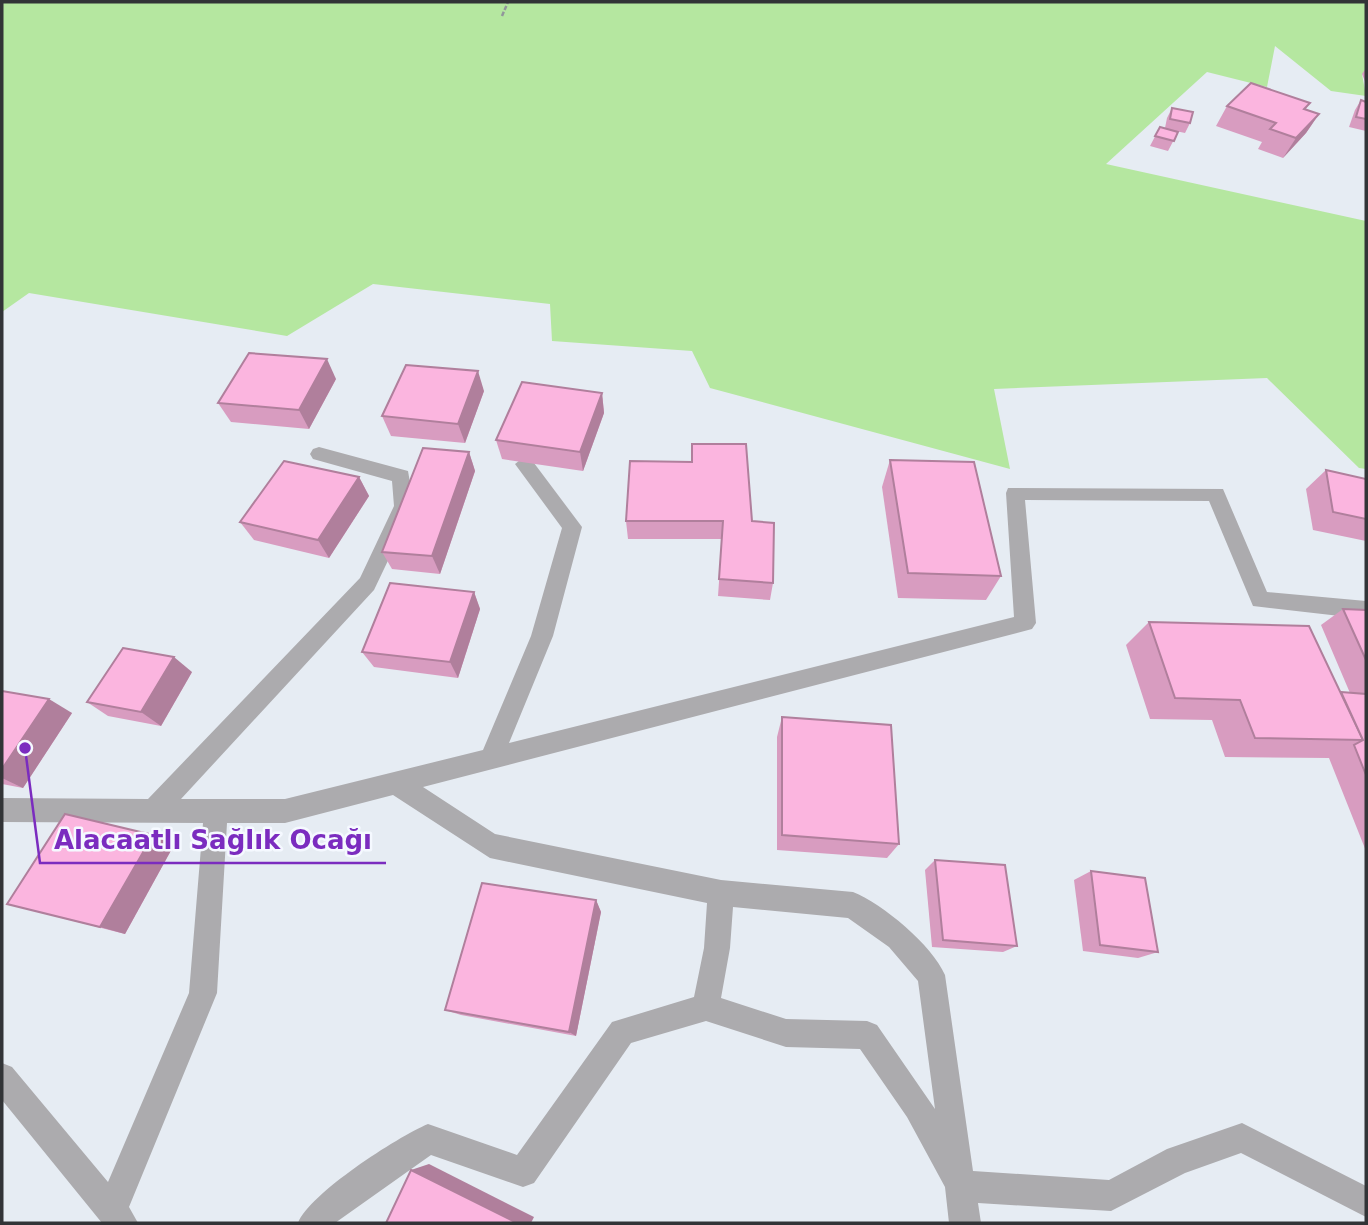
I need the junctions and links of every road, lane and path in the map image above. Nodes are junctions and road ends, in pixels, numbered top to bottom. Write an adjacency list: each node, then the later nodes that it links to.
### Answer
1 (508, 2): 2 (path)
2 (502, 16)
3 (319, 453): 9 (street)
4 (524, 464): 6 (street)
5 (1366, 610): 6 (street)
6 (490, 760): 7 (street)
7 (395, 783): 10 (street); 11 (street)
8 (2, 810): 9 (street)
9 (153, 811): 10 (street)
10 (216, 811): 16 (street)
11 (721, 893): 12 (street); 14 (street)
12 (706, 1007): 14 (street); 17 (street)
13 (2, 1077): 16 (street)
14 (961, 1186): 15 (street); 18 (street)
15 (1366, 1202)
16 (117, 1217)
17 (314, 1223)
18 (965, 1223)

